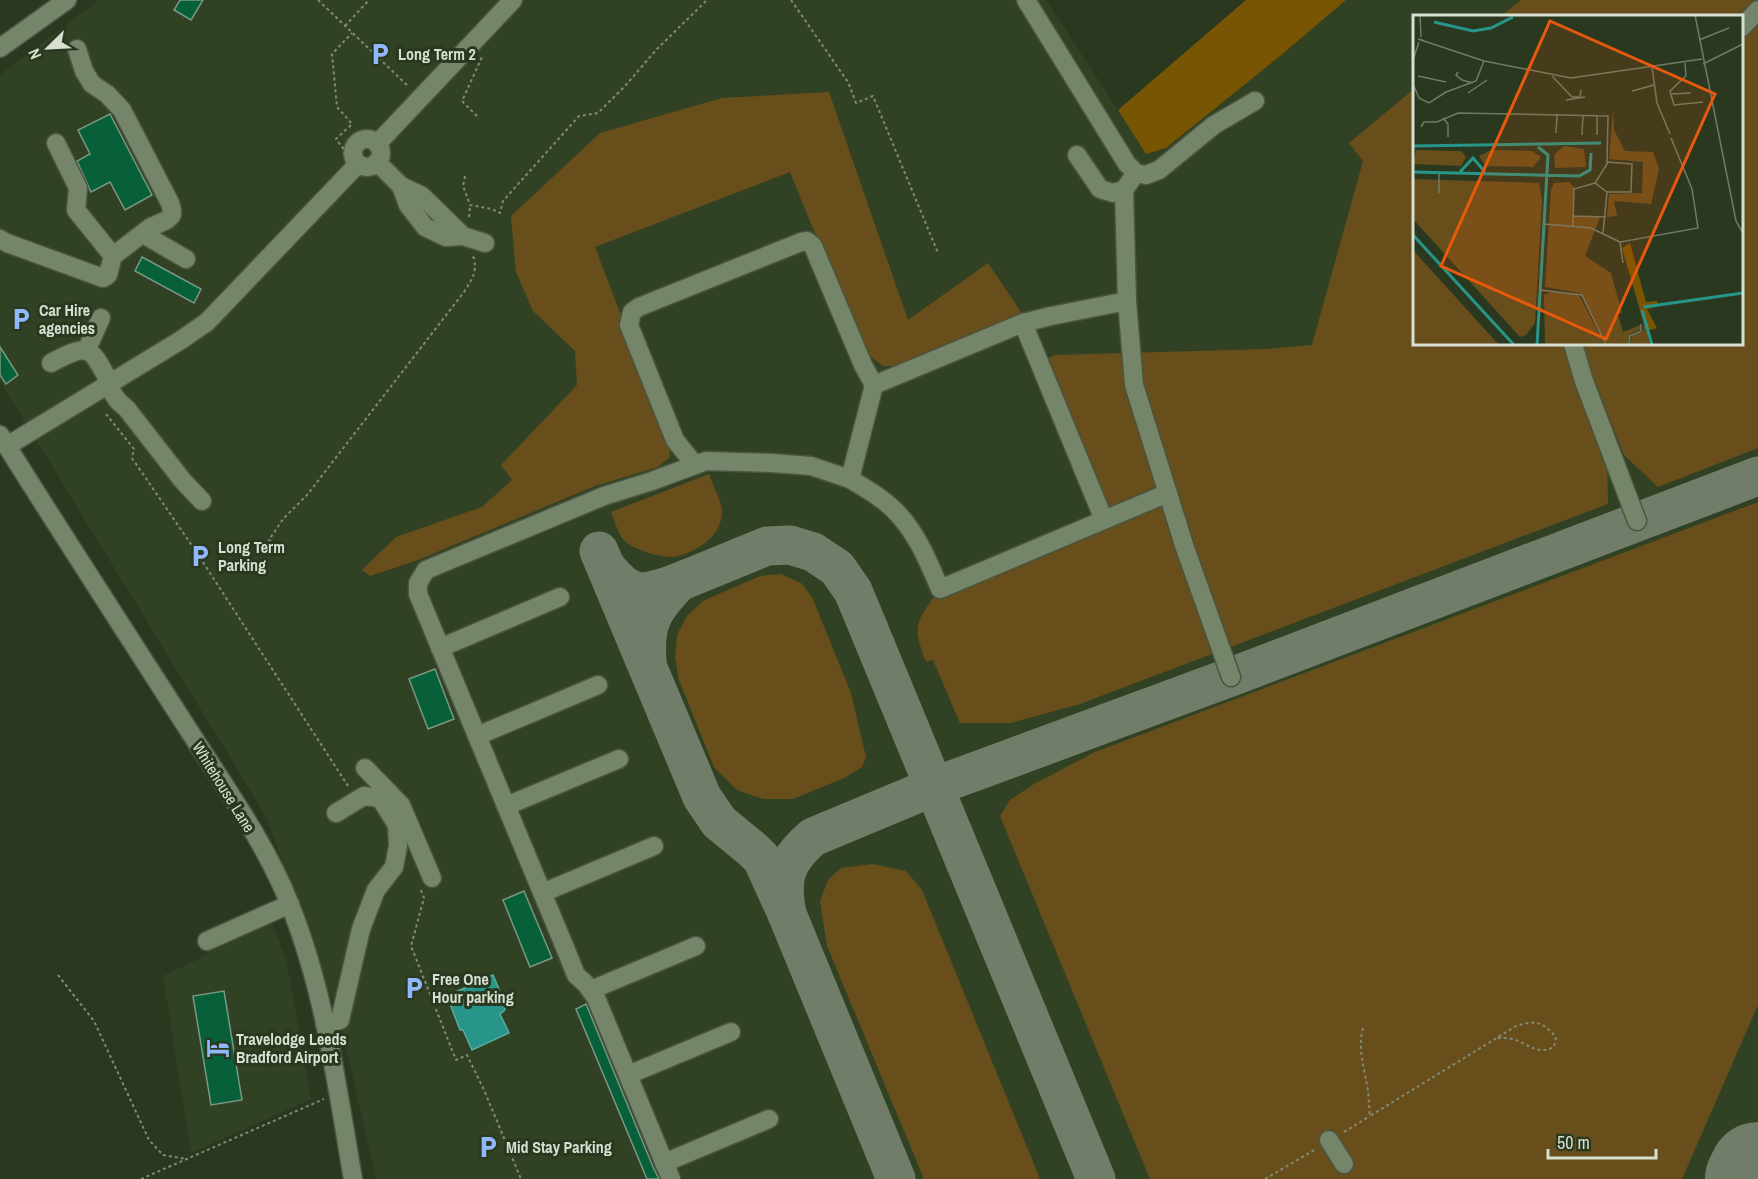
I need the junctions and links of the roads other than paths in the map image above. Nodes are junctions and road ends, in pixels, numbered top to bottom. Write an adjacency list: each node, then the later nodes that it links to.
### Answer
1 (67, 0): 6 (street)
2 (513, 0): 10 (street)
3 (1026, 0): 13 (street)
4 (1758, 10): 5 (street)
5 (1743, 26)
6 (0, 48)
7 (76, 49): 15 (street)
8 (1255, 101): 13 (street)
9 (56, 143): 18 (street)
10 (377, 153): 12 (street); 12 (street); 17 (street)
11 (1077, 155): 14 (street)
12 (352, 160): 27 (street)
13 (1136, 173): 14 (street)
14 (1124, 190): 20 (street)
15 (142, 234): 18 (street); 19 (street)
16 (0, 239): 18 (street)
17 (485, 243)
18 (113, 256)
19 (186, 259)
20 (1127, 301): 22 (street); 33 (street)
21 (101, 318): 24 (street)
22 (1023, 324): 26 (street); 35 (street)
23 (1573, 345): 36 (street)
24 (86, 351): 25 (street); 27 (street)
25 (51, 363)
26 (874, 385): 30 (street); 32 (street)
27 (106, 386): 28 (street); 34 (street)
28 (42, 424): 29 (street); 31 (street)
29 (3, 440): 31 (street, Whitehouse Lane)
30 (695, 465): 32 (street); 38 (street)
31 (22, 470): 49 (street, Whitehouse Lane)
32 (850, 478): 35 (street)
33 (1168, 493): 35 (street); 39 (street)
34 (202, 501)
35 (1104, 520)
36 (1637, 521)
37 (560, 597): 38 (street)
38 (440, 648): 41 (street)
39 (1231, 677)
40 (598, 685): 41 (street)
41 (477, 736): 44 (street)
42 (618, 759): 44 (street)
43 (365, 768): 47 (street)
44 (506, 806): 48 (street)
45 (336, 813): 47 (street)
46 (654, 846): 48 (street)
47 (394, 867): 53 (street)
48 (542, 893): 52 (street)
49 (290, 904): 50 (street); 53 (street, Whitehouse Lane)
50 (207, 941)
51 (696, 946): 52 (street)
52 (591, 990): 55 (street)
53 (325, 1025): 60 (street, Whitehouse Lane)
54 (731, 1032): 55 (street)
55 (628, 1075): 59 (street)
56 (769, 1119): 59 (street)
57 (1329, 1140): 58 (street)
58 (1344, 1164)
59 (668, 1171)
60 (353, 1179)

